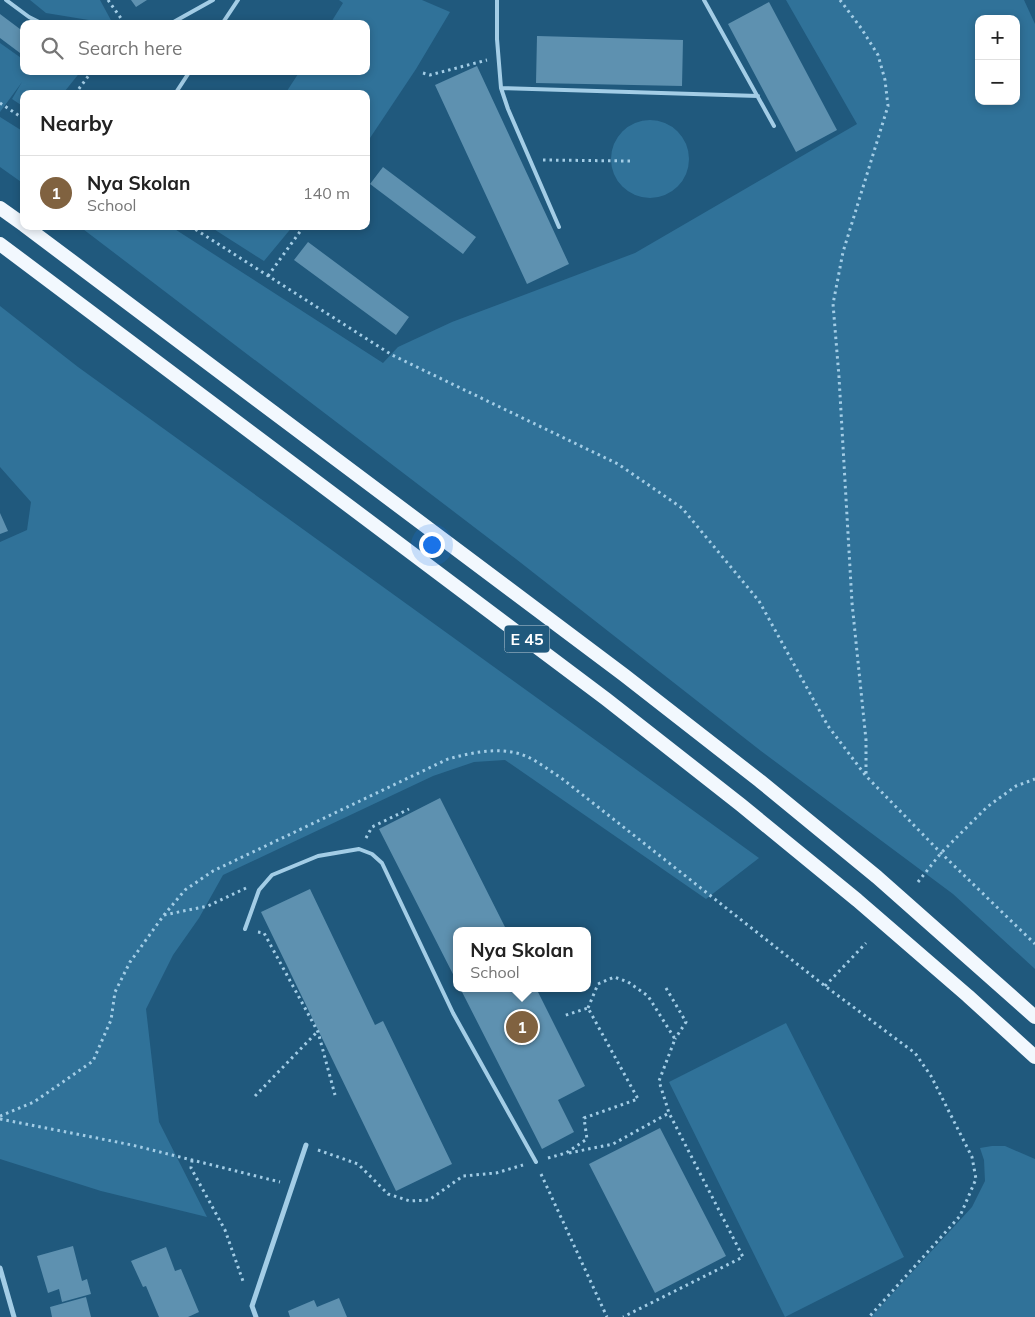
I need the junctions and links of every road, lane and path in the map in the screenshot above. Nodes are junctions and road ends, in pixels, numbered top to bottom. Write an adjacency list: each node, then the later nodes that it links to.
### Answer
1 (6, 0): 8 (lane)
2 (108, 0): 9 (path)
3 (213, 0): 10 (lane)
4 (238, 0): 11 (lane)
5 (497, 0): 12 (lane)
6 (704, 0): 19 (lane)
7 (840, 0): 33 (path)
8 (36, 20)
9 (122, 20)
10 (177, 20)
11 (225, 20)
12 (498, 58): 13 (path); 16 (lane)
13 (423, 73)
14 (89, 75): 17 (path)
15 (187, 75): 18 (lane)
16 (500, 88): 19 (lane); 23 (lane)
17 (78, 90)
18 (178, 90)
19 (758, 96): 22 (lane)
20 (0, 103): 21 (path)
21 (20, 116)
22 (774, 126)
23 (530, 160): 24 (path); 27 (lane)
24 (630, 161)
25 (0, 208): 26 (highway, E 45)
26 (20, 223)
27 (560, 227)
28 (29, 230): 47 (highway, E 45)
29 (196, 230): 32 (path)
30 (301, 230): 32 (path)
31 (0, 244): 50 (highway, E 45)
32 (268, 276): 33 (path)
33 (866, 776): 37 (path)
34 (1035, 779): 37 (path)
35 (408, 809): 36 (path)
36 (359, 849): 39 (lane); 58 (lane)
37 (941, 853): 38 (path); 43 (path)
38 (918, 882)
39 (259, 890): 40 (path); 41 (lane)
40 (164, 915): 44 (path); 54 (path)
41 (245, 929): 48 (path)
42 (866, 943): 44 (path)
43 (1035, 944)
44 (825, 986): 67 (path)
45 (666, 988): 49 (path)
46 (588, 1008): 49 (path)
47 (1035, 1017)
48 (318, 1032): 51 (path); 52 (path)
49 (675, 1039): 53 (path)
50 (1035, 1057)
51 (255, 1096)
52 (335, 1096)
53 (669, 1113): 56 (path); 66 (path)
54 (0, 1118): 57 (path)
55 (306, 1145): 59 (street)
56 (566, 1153)
57 (192, 1160): 59 (path); 62 (path)
58 (536, 1162): 65 (path)
59 (293, 1186): 62 (street)
60 (0, 1268): 61 (street)
61 (2, 1282): 63 (street)
62 (252, 1306): 64 (street)
63 (14, 1317)
64 (256, 1317)
65 (607, 1317)
66 (623, 1317)
67 (868, 1317)

